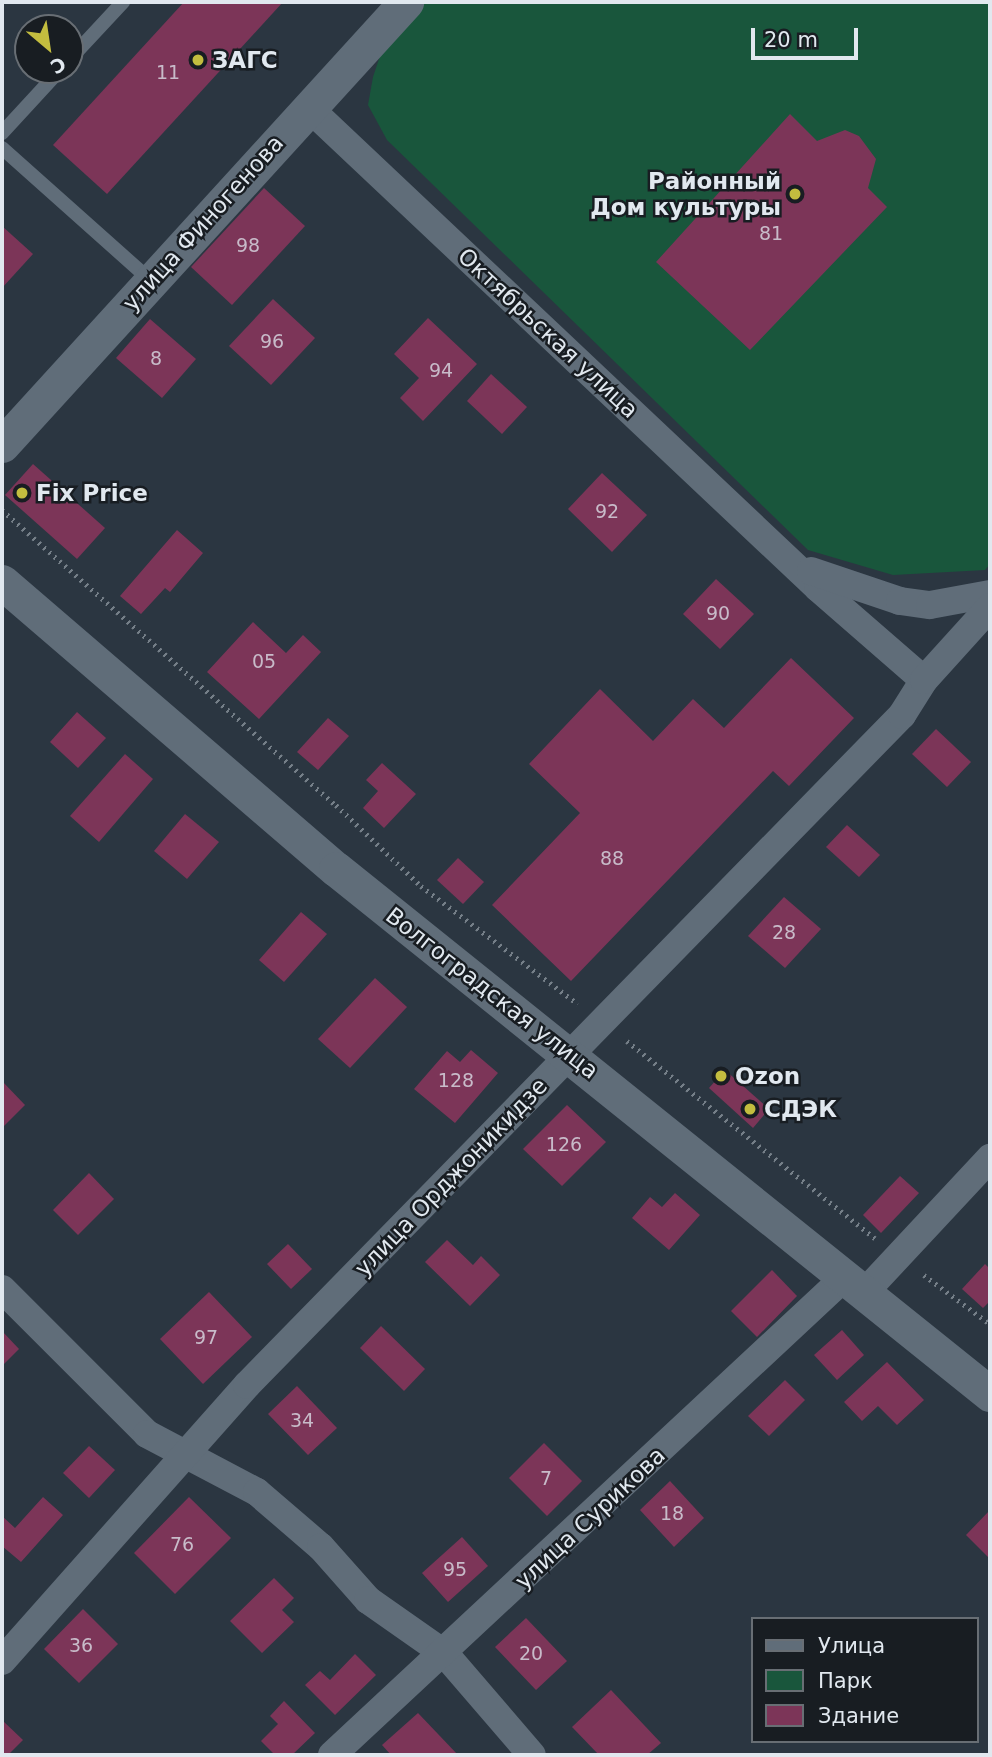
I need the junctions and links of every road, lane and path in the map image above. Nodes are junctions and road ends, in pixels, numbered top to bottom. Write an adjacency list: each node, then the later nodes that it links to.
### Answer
1 (123, 2): 3 (lane)
2 (407, 2): 5 (street, улица Финогенова)
3 (84, 44)
4 (47, 84): 6 (lane)
5 (308, 107): 8 (street, улица Финогенова); 11 (street, Октябрьская улица)
6 (2, 133)
7 (2, 148): 8 (lane)
8 (152, 281): 9 (street, улица Финогенова)
9 (2, 445)
10 (2, 510): 16 (path)
11 (788, 560): 13 (street, Октябрьская улица); 15 (street, Октябрьская улица)
12 (2, 582): 17 (street, Волгоградская улица)
13 (990, 594)
14 (990, 607): 15 (street, улица Орджоникидзе)
15 (924, 680): 16 (street, улица Орджоникидзе)
16 (602, 1021): 17 (street, улица Орджоникидзе); 19 (path)
17 (570, 1054): 20 (street, Волгоградская улица); 24 (street, улица Орджоникидзе)
18 (990, 1158): 19 (street, улица Сурикова)
19 (899, 1257): 20 (street, улица Сурикова); 22 (path)
20 (854, 1285): 23 (street, Волгоградская улица); 25 (street, улица Сурикова)
21 (2, 1289): 24 (street)
22 (990, 1324)
23 (990, 1394)
24 (185, 1454): 25 (street); 26 (street, улица Орджоникидзе)
25 (445, 1654): 27 (street, улица Сурикова); 28 (street)
26 (2, 1661)
27 (332, 1755)
28 (532, 1755)

